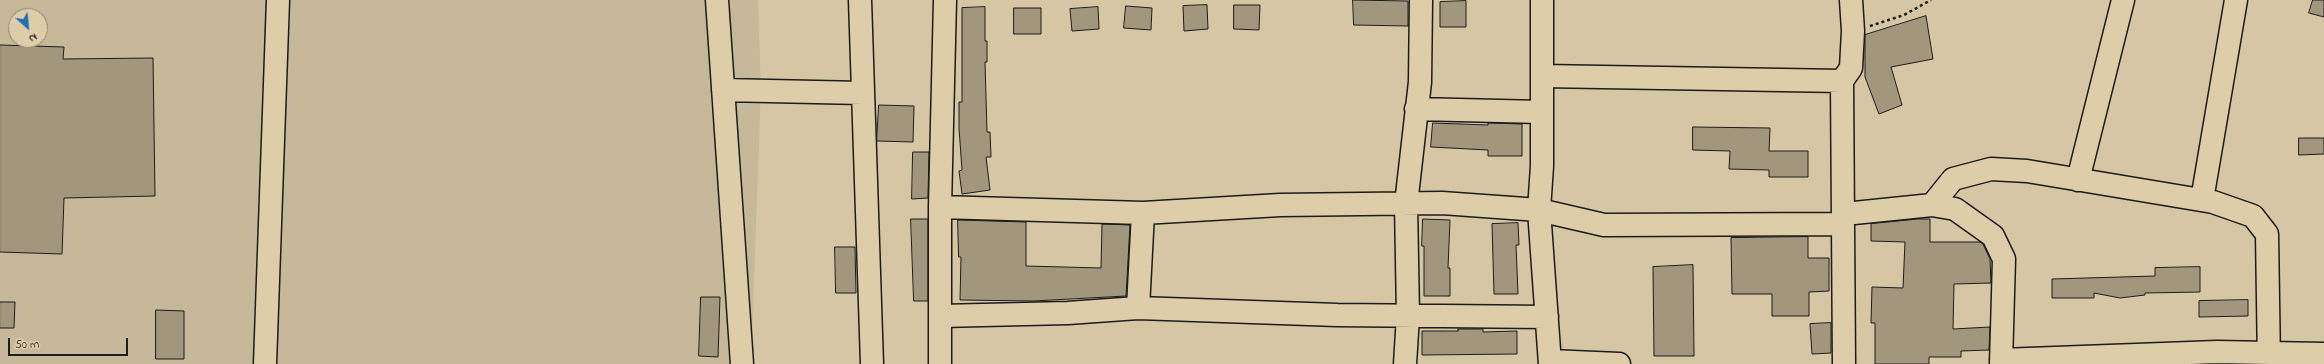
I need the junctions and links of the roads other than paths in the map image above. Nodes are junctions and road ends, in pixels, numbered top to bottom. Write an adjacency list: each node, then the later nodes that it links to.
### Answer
1 (278, 0): 32 (street)
2 (717, 0): 12 (street)
3 (860, 0): 13 (street)
4 (945, 0): 20 (street)
5 (1420, 0): 14 (street)
6 (1542, 0): 10 (street)
7 (1851, 0): 11 (street)
8 (2123, 0): 16 (street)
9 (2236, 0): 17 (street)
10 (1542, 76): 11 (street); 15 (street)
11 (1842, 81): 23 (street)
12 (723, 90): 13 (street); 33 (street)
13 (862, 93): 34 (street)
14 (1416, 109): 15 (street); 18 (street)
15 (1542, 112): 21 (street)
16 (2078, 180): 17 (street); 19 (street)
17 (2202, 200): 29 (street)
18 (1406, 204): 21 (street); 22 (street); 26 (street)
19 (1932, 205): 23 (street); 31 (street)
20 (940, 207): 22 (street); 25 (street)
21 (1539, 210): 23 (street); 27 (street)
22 (1143, 213): 24 (street)
23 (1844, 219): 38 (street)
24 (1138, 308): 25 (street); 26 (street)
25 (940, 316): 35 (street)
26 (1408, 316): 27 (street); 36 (street)
27 (1547, 318): 30 (street)
28 (2324, 354): 29 (street)
29 (2269, 358): 31 (street)
30 (1550, 362): 37 (street)
31 (2001, 362)
32 (265, 364)
33 (742, 364)
34 (872, 364)
35 (940, 364)
36 (1405, 364)
37 (1619, 364)
38 (1838, 364)

